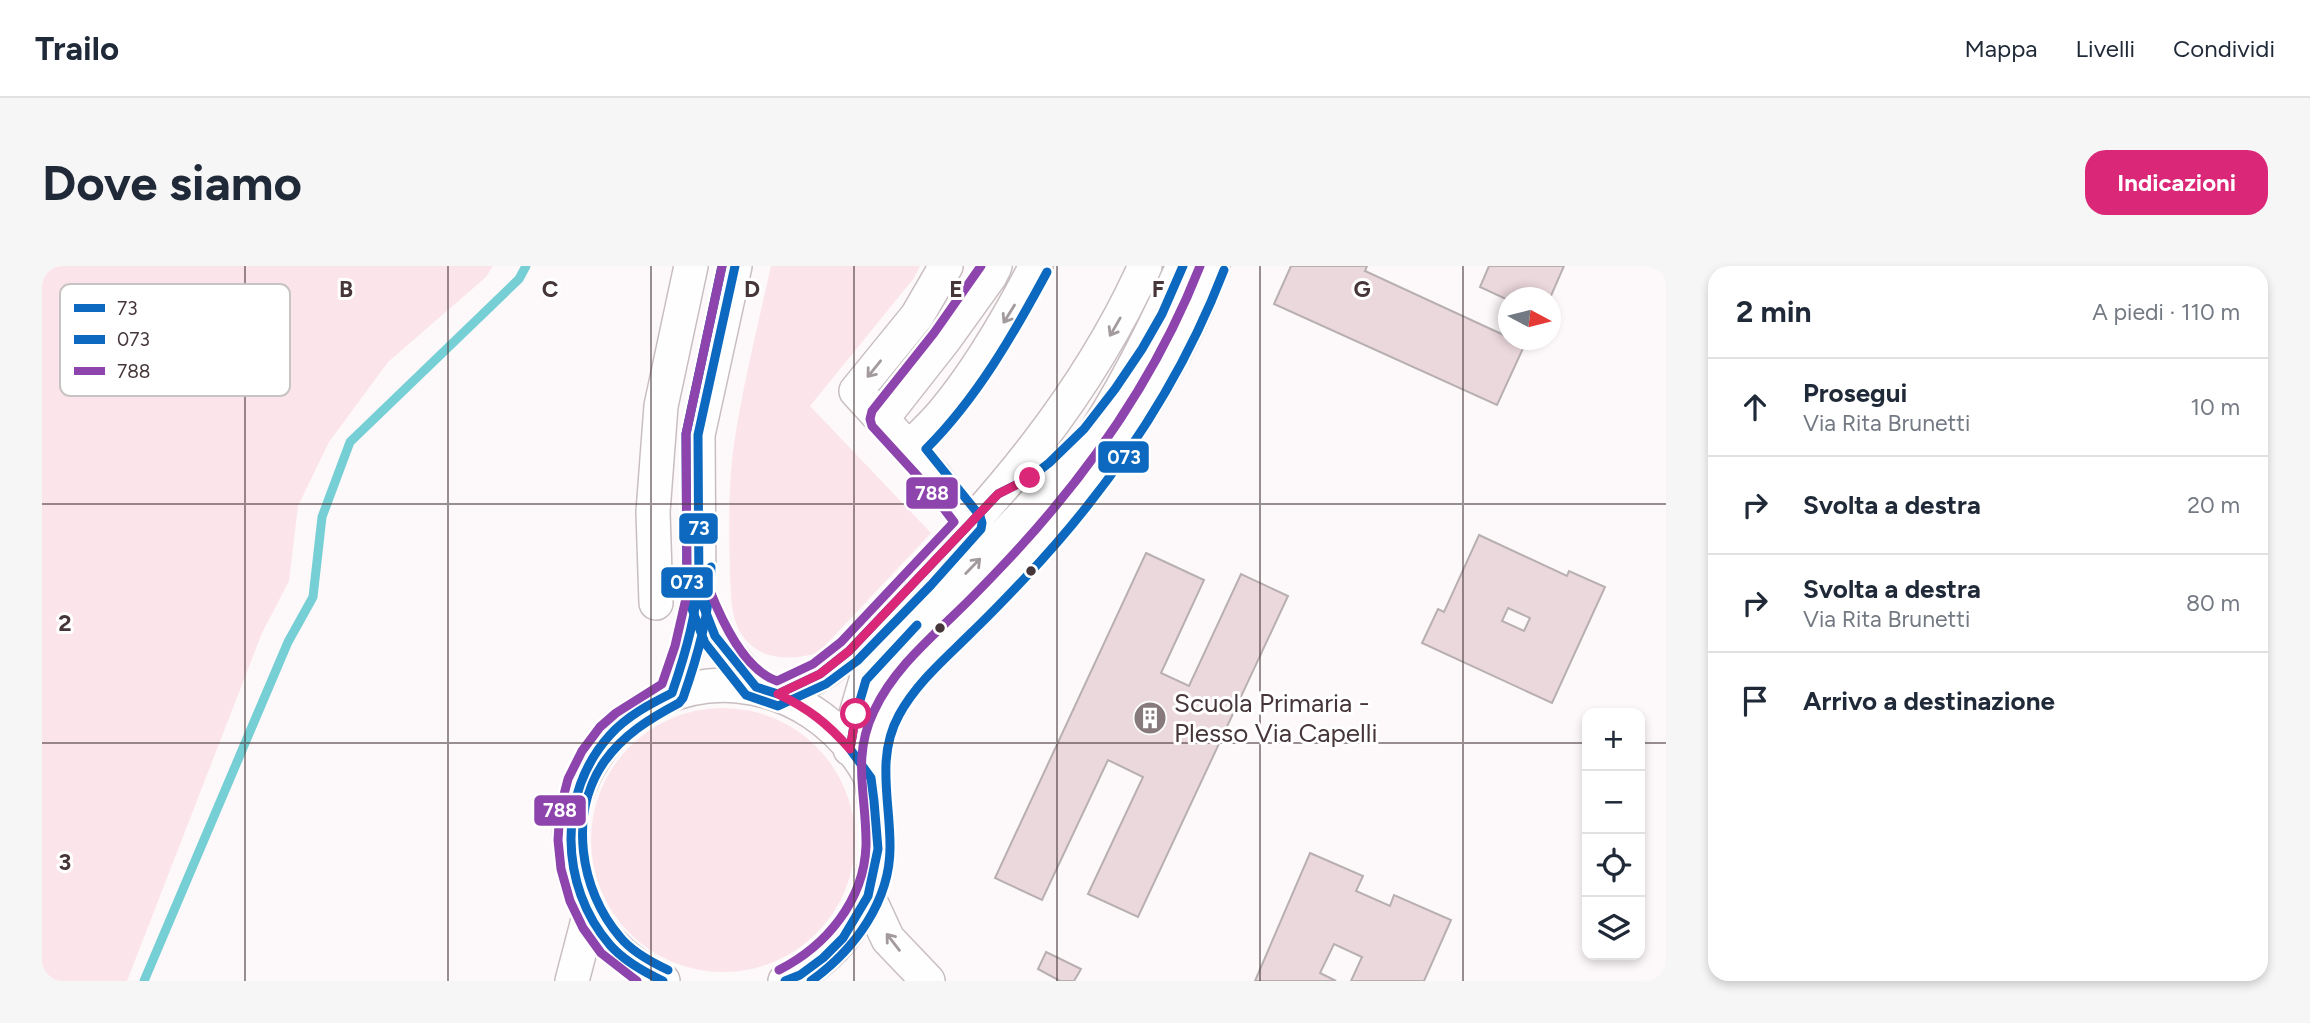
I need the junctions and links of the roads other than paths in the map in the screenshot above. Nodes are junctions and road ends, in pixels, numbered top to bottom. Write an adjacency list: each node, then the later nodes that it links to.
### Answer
1 (691, 266): 15 (street)
2 (735, 266): 14 (street)
3 (946, 266): 10 (street, one-way to 10)
4 (995, 266): 10 (street)
5 (1035, 266): 11 (street, one-way to 11)
6 (1145, 266): 12 (street, one-way to 12)
7 (1183, 266): 9 (street)
8 (1213, 266): 19 (street)
9 (1134, 363): 12 (street); 18 (street, one-way to 9)
10 (882, 419): 11 (street)
11 (909, 448): 13 (street)
12 (998, 494): 13 (street)
13 (970, 523): 16 (street)
14 (699, 595): 16 (street); 17 (street)
15 (656, 603)
16 (767, 691): 17 (street); 18 (street)
17 (672, 693): 21 (street)
18 (850, 749): 19 (street)
19 (871, 778): 20 (street)
20 (868, 896): 22 (street); 25 (street, one-way to 20)
21 (589, 916): 23 (street); 24 (street)
22 (802, 979)
23 (572, 981)
24 (663, 981)
25 (928, 981)

